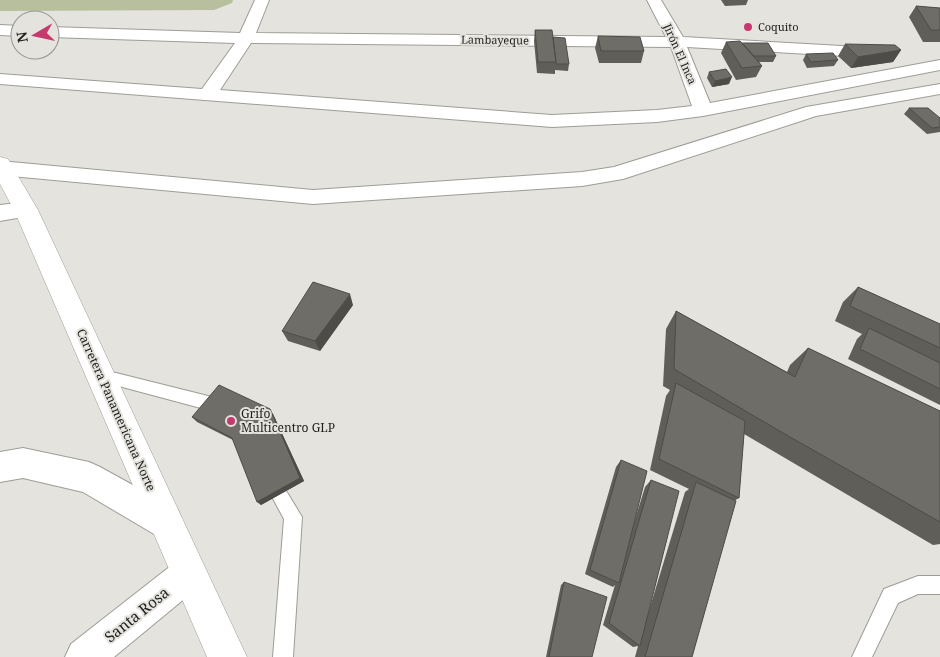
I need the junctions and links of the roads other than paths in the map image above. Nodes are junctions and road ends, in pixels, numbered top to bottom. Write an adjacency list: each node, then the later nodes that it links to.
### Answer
1 (262, 0): 4 (street)
2 (654, 0): 5 (street, Jirón El Inca)
3 (60, 32): 4 (street, Lambayeque)
4 (246, 38): 5 (street, Lambayeque); 12 (street)
5 (677, 42): 6 (street, Lambayeque); 13 (street, Jirón El Inca)
6 (892, 54)
7 (911, 55): 8 (street)
8 (940, 57)
9 (940, 65): 13 (street)
10 (0, 78): 12 (street)
11 (940, 89): 14 (street)
12 (208, 94): 13 (street)
13 (704, 110)
14 (1, 167): 15 (highway, Carretera Panamericana Norte)
15 (13, 212): 16 (highway, Carretera Panamericana Norte)
16 (100, 374): 17 (lane); 20 (highway, Carretera Panamericana Norte)
17 (212, 404)
18 (0, 467): 20 (street)
19 (279, 495): 25 (lane)
20 (166, 522): 21 (highway, Carretera Panamericana Norte)
21 (189, 573): 23 (street, Santa Rosa); 24 (highway, Carretera Panamericana Norte)
22 (940, 585): 26 (lane)
23 (84, 657)
24 (227, 657)
25 (283, 657)
26 (862, 657)

